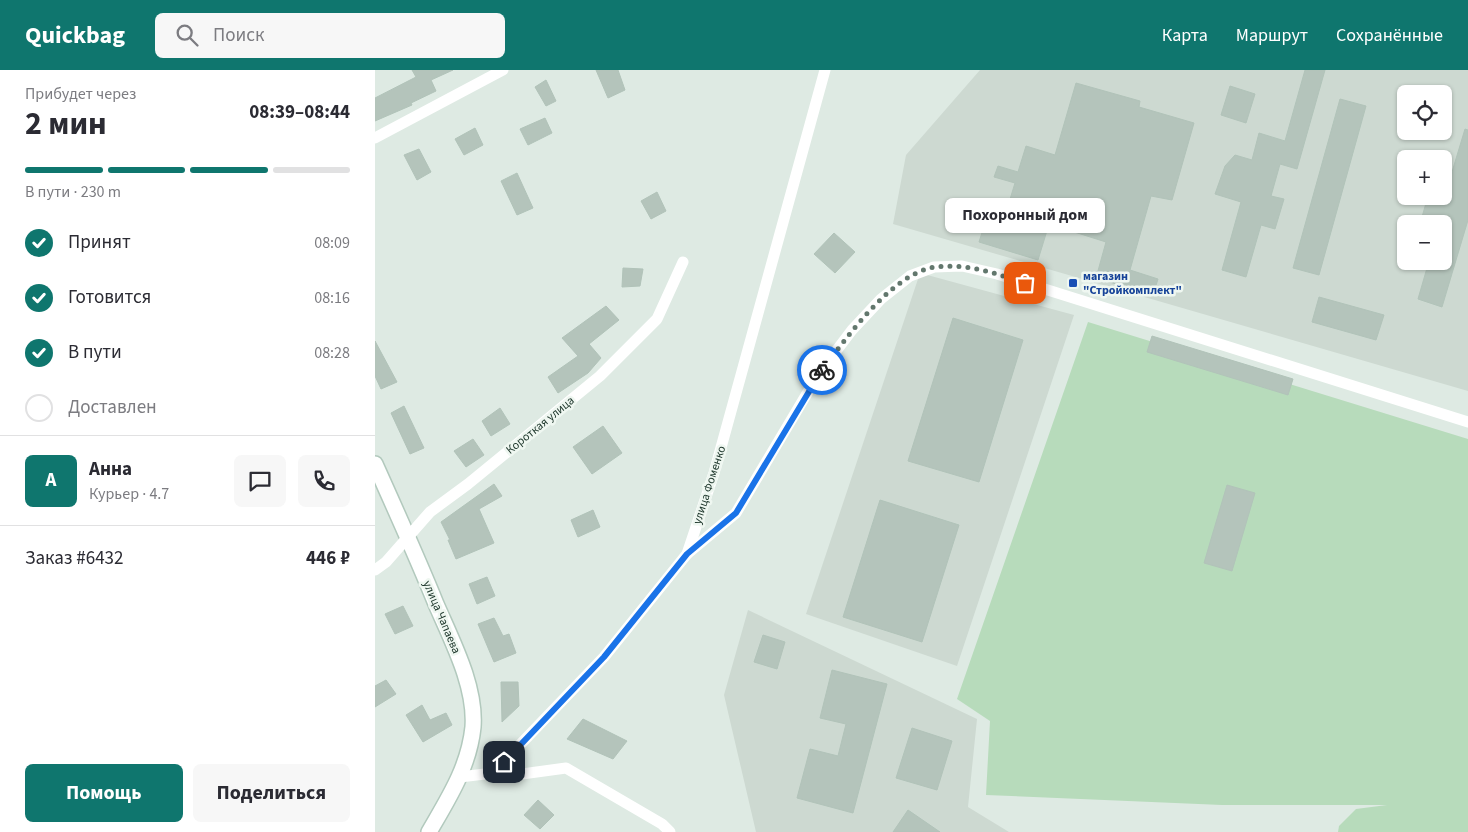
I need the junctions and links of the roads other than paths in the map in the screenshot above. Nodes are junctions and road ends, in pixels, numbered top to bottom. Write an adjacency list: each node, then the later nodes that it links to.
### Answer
1 (503, 70): 3 (street)
2 (825, 70): 8 (street, улица Фоменко)
3 (375, 138)
4 (683, 262): 7 (street, Короткая улица)
5 (1468, 422): 8 (street)
6 (375, 464): 7 (main road, улица Чапаева)
7 (408, 537): 9 (street, Короткая улица); 11 (main road, улица Чапаева)
8 (687, 554): 10 (street, улица Фоменко)
9 (375, 570)
10 (493, 773): 11 (street); 13 (street)
11 (460, 777): 12 (main road)
12 (429, 832)
13 (670, 832)

